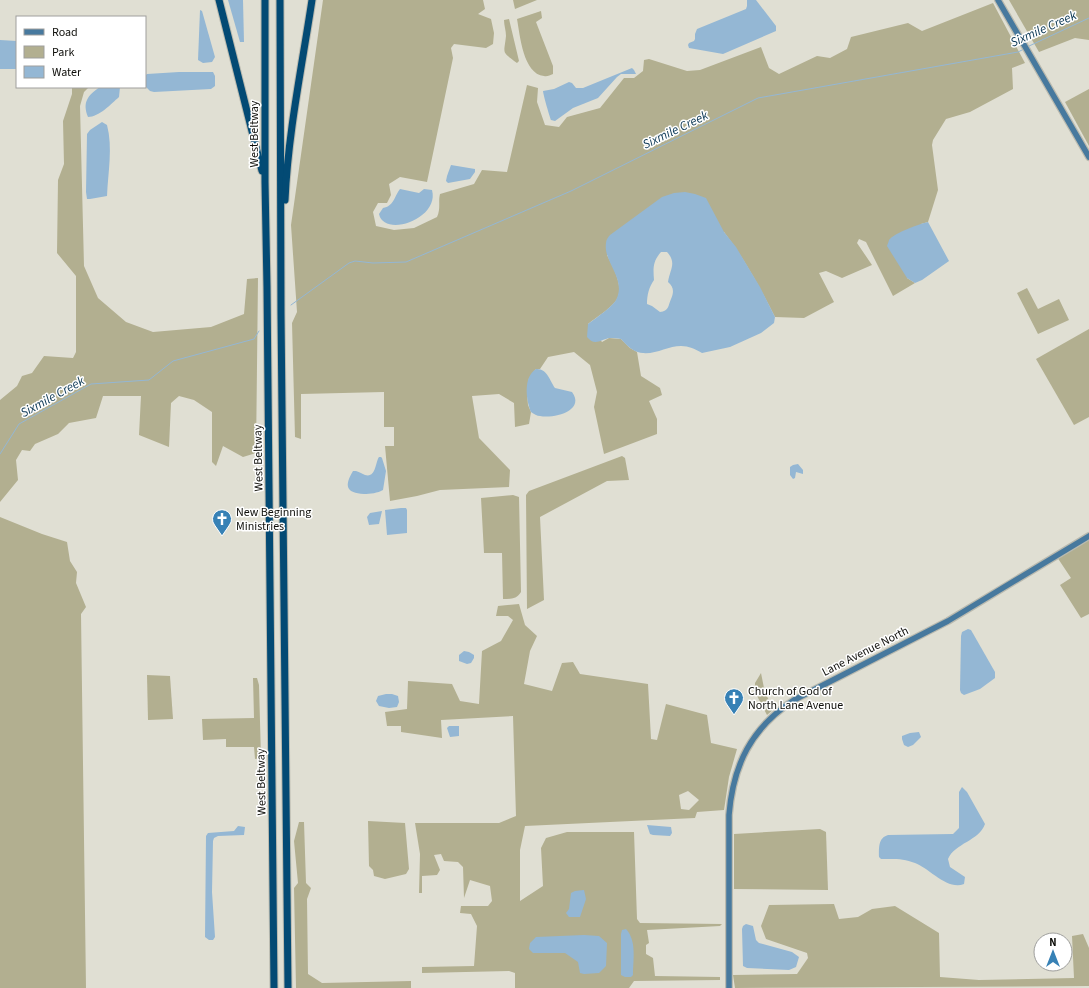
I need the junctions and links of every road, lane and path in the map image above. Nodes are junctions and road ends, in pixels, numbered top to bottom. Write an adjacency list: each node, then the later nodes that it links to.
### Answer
1 (219, 0): 7 (highway)
2 (264, 0): 7 (highway, West Beltway)
3 (280, 0): 8 (highway, West Beltway)
4 (312, 0): 8 (highway)
5 (998, 0): 6 (main road)
6 (1089, 157)
7 (265, 182): 10 (highway, West Beltway)
8 (281, 244): 11 (highway, West Beltway)
9 (1089, 536): 12 (main road, Lane Avenue North)
10 (274, 988)
11 (288, 988)
12 (729, 988)

